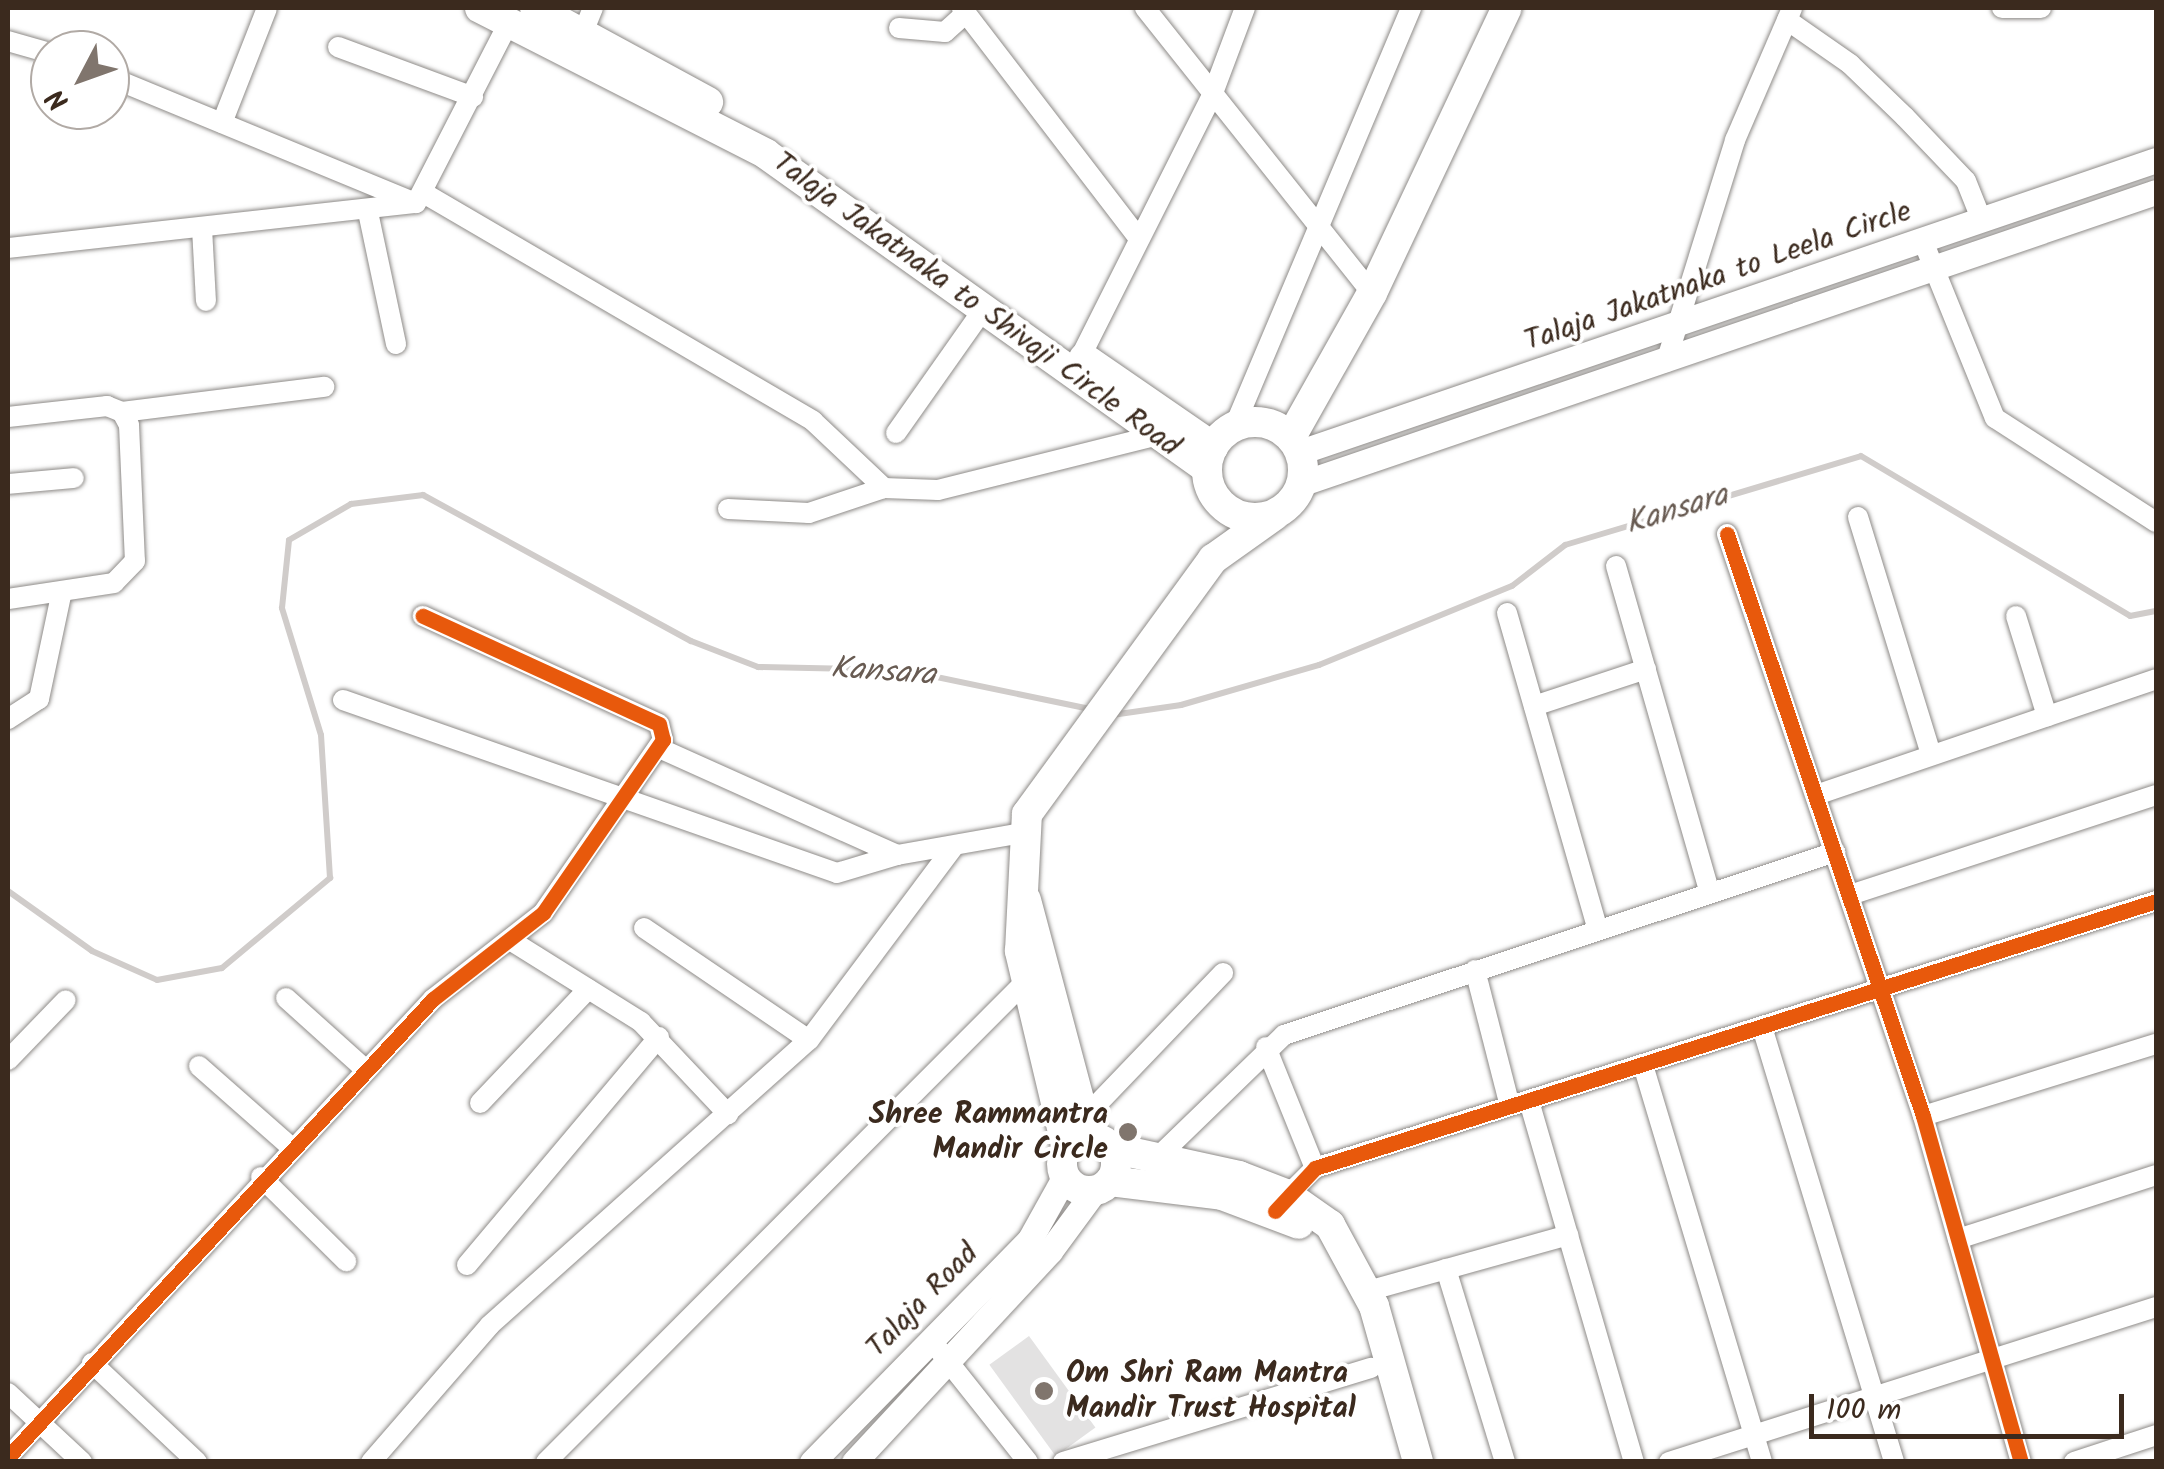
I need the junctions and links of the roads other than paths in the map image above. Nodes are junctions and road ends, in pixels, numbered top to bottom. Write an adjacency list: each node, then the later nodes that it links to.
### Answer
1 (268, 8): 18 (street)
2 (480, 8): 10 (highway, Talaja Jakatnaka to Shivaji Circle Road)
3 (1146, 8): 16 (street)
4 (1245, 8): 16 (street)
5 (1411, 8): 24 (street)
6 (1507, 8): 30 (highway)
7 (2002, 8): 8 (street)
8 (2041, 8)
9 (964, 10): 13 (street); 26 (street)
10 (522, 14): 12 (highway, Talaja Jakatnaka to Shivaji Circle Road); 17 (street); 32 (highway, Talaja Jakatnaka to Shivaji Circle Road)
11 (1790, 14): 23 (street); 33 (street)
12 (589, 19): 35 (highway, Talaja Jakatnaka to Shivaji Circle Road)
13 (898, 28)
14 (338, 47): 17 (street)
15 (130, 85): 18 (street)
16 (1213, 93): 24 (street); 26 (street)
17 (473, 98): 21 (street)
18 (222, 123): 21 (street)
19 (2156, 160): 23 (main road, Talaja Jakatnaka to Leela Circle)
20 (2156, 192): 29 (main road, Talaja Jakatnaka to Leela Circle)
21 (422, 199): 22 (street); 48 (street)
22 (368, 212): 25 (street); 34 (street)
23 (1982, 220): 27 (main road, Talaja Jakatnaka to Leela Circle)
24 (1316, 222): 30 (street); 40 (street)
25 (202, 228): 28 (street); 31 (street)
26 (1139, 239): 35 (street)
27 (1923, 241): 29 (street); 33 (main road, Talaja Jakatnaka to Leela Circle)
28 (8, 248)
29 (1936, 269): 36 (main road, Talaja Jakatnaka to Leela Circle); 53 (street)
30 (1372, 293): 43 (highway)
31 (206, 301)
32 (985, 307): 41 (street); 42 (highway, Talaja Jakatnaka to Shivaji Circle Road)
33 (1677, 326): 36 (street); 43 (main road, Talaja Jakatnaka to Leela Circle)
34 (396, 344)
35 (1081, 356): 44 (highway, Talaja Jakatnaka to Shivaji Circle Road)
36 (1666, 362): 46 (main road, Talaja Jakatnaka to Leela Circle)
37 (324, 388): 38 (street)
38 (122, 412): 39 (street); 57 (street)
39 (8, 417)
40 (1236, 425): 43 (highway); 44 (highway)
41 (896, 433)
42 (1154, 436): 44 (highway, Talaja Jakatnaka to Shivaji Circle Road); 48 (street)
43 (1295, 444): 46 (highway)
44 (1209, 457): 49 (highway)
45 (74, 478): 47 (street)
46 (1303, 482): 51 (highway)
47 (8, 484)
48 (884, 488): 50 (street)
49 (1216, 499): 51 (highway); 55 (highway)
50 (728, 509)
51 (1275, 515): 55 (highway)
52 (1858, 517): 69 (street)
53 (2156, 522)
54 (1727, 534): 70 (street)
55 (1211, 562): 73 (highway)
56 (1616, 566): 62 (street)
57 (62, 591): 58 (street); 67 (street)
58 (8, 598)
59 (1507, 613): 65 (street)
60 (423, 616): 68 (street)
61 (2016, 616): 66 (street)
62 (1646, 669): 65 (street); 78 (street)
63 (2156, 679): 66 (street)
64 (343, 700): 72 (street)
65 (1534, 706): 82 (street)
66 (2046, 716): 69 (street)
67 (8, 719)
68 (659, 748): 72 (street); 76 (street)
69 (1931, 756): 70 (street)
70 (1816, 794): 75 (street)
71 (2156, 795): 79 (street)
72 (623, 796): 76 (street); 83 (street)
73 (1026, 832): 74 (street); 77 (highway)
74 (954, 846): 76 (street); 93 (street)
75 (1835, 852): 78 (street); 79 (street)
76 (896, 856)
77 (1023, 893): 86 (highway); 104 (highway)
78 (1710, 893): 82 (street)
79 (1850, 895): 88 (street)
80 (2156, 902): 88 (street)
81 (644, 928): 93 (street)
82 (1598, 930): 84 (street)
83 (510, 940): 87 (street); 99 (street)
84 (1475, 970): 95 (street); 101 (street)
85 (1223, 973): 104 (street)
86 (1027, 980): 104 (highway); 133 (street)
87 (588, 989): 92 (street); 100 (street)
88 (1882, 989): 91 (street); 103 (street)
89 (286, 998): 99 (street)
90 (66, 1000): 96 (street)
91 (1762, 1027): 97 (street); 125 (street)
92 (659, 1037): 102 (street); 115 (street)
93 (810, 1040): 102 (street)
94 (2156, 1044): 103 (street)
95 (1266, 1047): 106 (street); 107 (street)
96 (9, 1058)
97 (1644, 1064): 101 (street); 127 (street)
98 (199, 1066): 105 (street)
99 (366, 1070): 105 (street)
100 (480, 1103)
101 (1519, 1104): 107 (street); 112 (street)
102 (728, 1114): 132 (street)
103 (1923, 1116): 113 (street)
104 (1083, 1146): 106 (highway); 110 (highway); 110 (highway); 119 (main road, Talaja Road)
105 (291, 1147): 108 (street)
106 (1157, 1158): 111 (highway)
107 (1315, 1168): 111 (street)
108 (261, 1176): 114 (street); 121 (street)
109 (2156, 1176): 113 (street)
110 (1103, 1186): 111 (highway); 122 (main road, Talaja Road)
111 (1280, 1202): 117 (highway); 123 (highway)
112 (1568, 1235): 116 (street); 141 (street)
113 (1958, 1239): 120 (street)
114 (346, 1261)
115 (467, 1265)
116 (1446, 1269): 117 (street); 140 (street)
117 (1368, 1290): 139 (highway)
118 (2156, 1307): 120 (street)
119 (931, 1340): 122 (street); 134 (main road, Talaja Road)
120 (1992, 1360): 125 (street); 145 (street)
121 (92, 1363): 126 (street); 131 (street)
122 (950, 1363): 135 (main road, Talaja Road); 136 (street)
123 (1371, 1368): 137 (street); 138 (highway)
124 (8, 1392): 126 (street)
125 (1875, 1397): 127 (street); 144 (street)
126 (40, 1422): 129 (street); 130 (street)
127 (1754, 1434): 142 (street); 143 (street)
128 (2156, 1435): 146 (street)
129 (8, 1457)
130 (82, 1462)
131 (197, 1462)
132 (371, 1462)
133 (546, 1462)
134 (812, 1462)
135 (854, 1462)
136 (1028, 1462)
137 (1062, 1462)
138 (1399, 1462)
139 (1418, 1462)
140 (1505, 1462)
141 (1634, 1462)
142 (1669, 1462)
143 (1762, 1462)
144 (1894, 1462)
145 (2021, 1462)
146 (2074, 1462)

